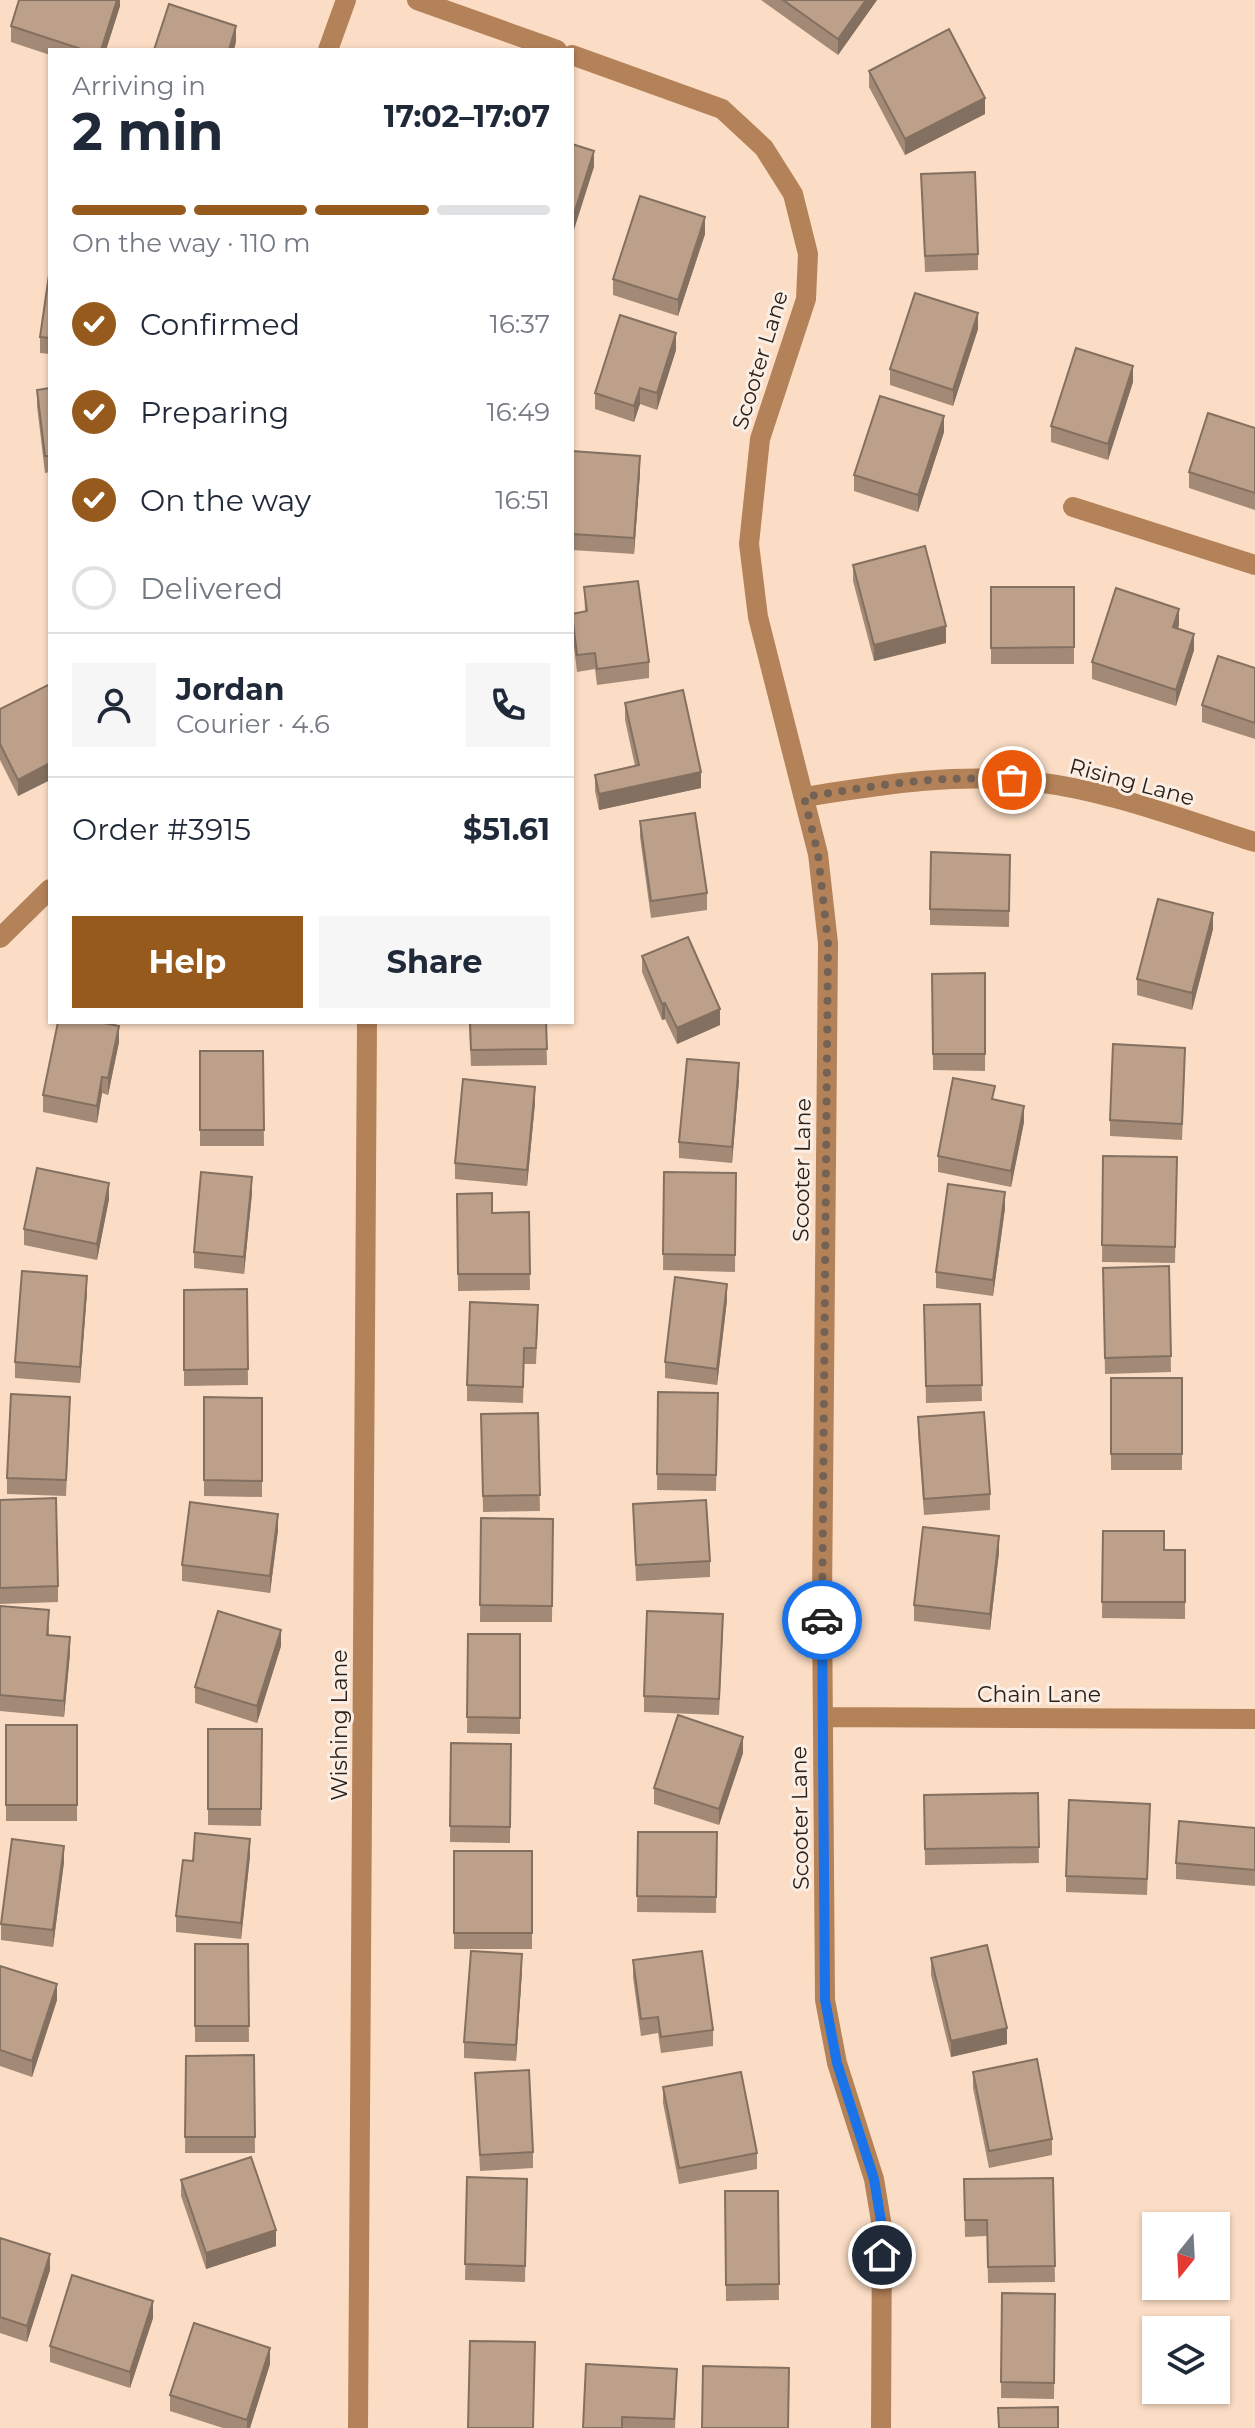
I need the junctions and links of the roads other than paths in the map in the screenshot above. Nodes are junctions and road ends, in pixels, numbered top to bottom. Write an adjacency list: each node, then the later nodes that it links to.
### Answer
1 (346, 0): 3 (street)
2 (417, 0): 4 (street)
3 (329, 48)
4 (551, 48)
5 (574, 56): 8 (street, Scooter Lane)
6 (1073, 507): 7 (street)
7 (1255, 565)
8 (804, 797): 9 (street, Rising Lane); 13 (street, Scooter Lane)
9 (1255, 842)
10 (48, 891): 11 (street)
11 (0, 938)
12 (367, 1024): 15 (street, Wishing Lane)
13 (823, 1717): 14 (street, Chain Lane); 16 (street, Scooter Lane)
14 (1255, 1719)
15 (358, 2428)
16 (881, 2428)

